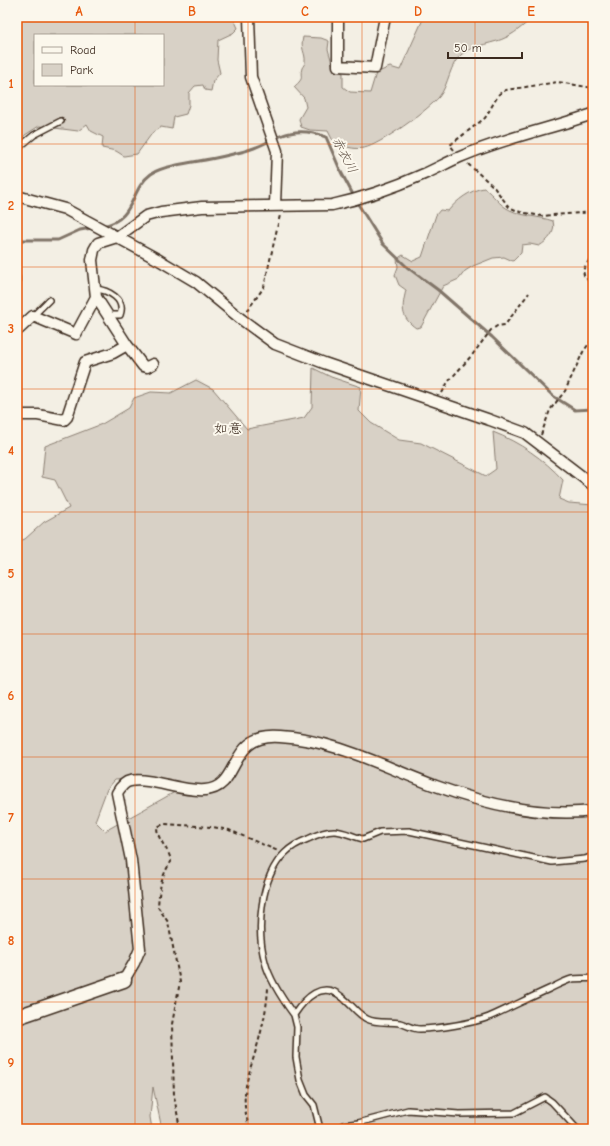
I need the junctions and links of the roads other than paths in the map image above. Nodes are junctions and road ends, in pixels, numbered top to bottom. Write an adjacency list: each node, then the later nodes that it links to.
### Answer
1 (249, 17): 8 (street)
2 (338, 17): 3 (street)
3 (384, 17)
4 (593, 114): 8 (street)
5 (61, 121): 6 (lane)
6 (17, 149)
7 (17, 196): 9 (street)
8 (280, 205): 9 (street)
9 (117, 237): 12 (street); 20 (street)
10 (17, 278): 11 (lane)
11 (17, 282)
12 (95, 293): 14 (street); 14 (lane); 15 (street)
13 (49, 300): 15 (lane)
14 (107, 315): 17 (street)
15 (33, 316): 16 (street)
16 (17, 329)
17 (127, 345): 18 (street); 19 (street)
18 (153, 364)
19 (17, 415)
20 (593, 485)
21 (593, 811): 24 (street)
22 (593, 856): 25 (lane)
23 (593, 978): 25 (lane)
24 (124, 980): 26 (street)
25 (294, 1015): 27 (lane)
26 (17, 1018)
27 (320, 1129)
28 (337, 1129): 29 (lane)
29 (577, 1129)

